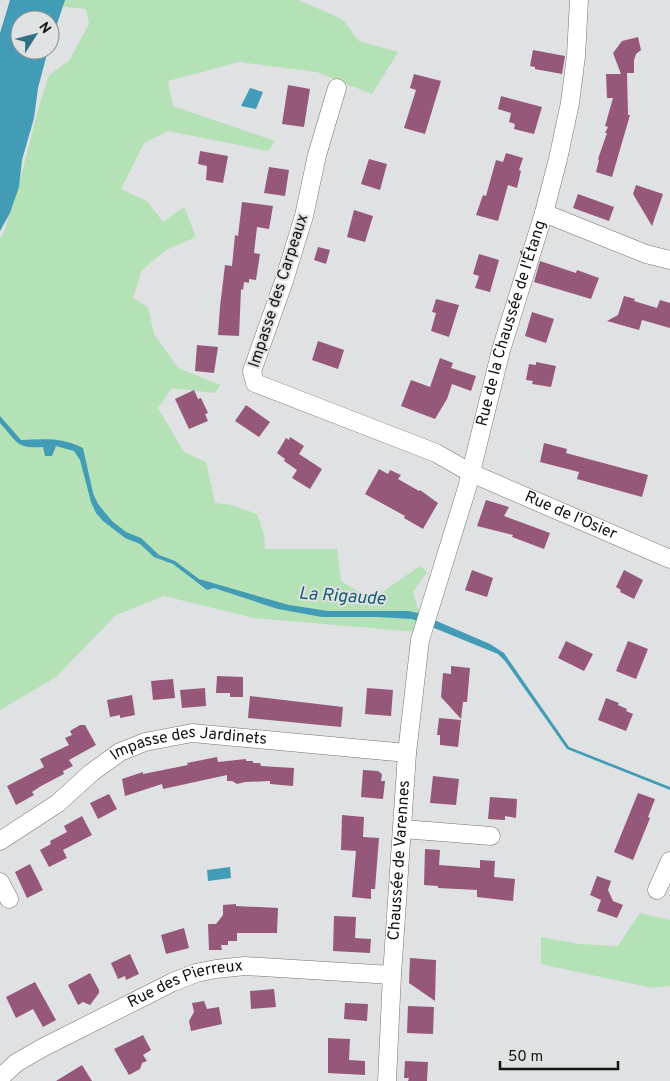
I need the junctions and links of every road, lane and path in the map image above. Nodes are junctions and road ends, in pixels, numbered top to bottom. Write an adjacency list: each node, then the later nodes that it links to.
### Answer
1 (579, 0): 3 (street, Rue de la Chaussée de l'Étang)
2 (337, 88): 5 (street, Impasse des Carpeaux)
3 (544, 213): 4 (street); 5 (street, Rue de la Chaussée de l'Étang)
4 (670, 260)
5 (471, 473): 6 (street, Rue de l'Osier); 7 (street, Rue de la Chaussée de l'Étang)
6 (670, 559)
7 (424, 627): 8 (street, Chaussée de Varennes)
8 (408, 754): 9 (street, Chaussée de Varennes); 11 (street, Impasse des Jardinets)
9 (403, 829): 10 (street); 16 (street, Chaussée de Varennes)
10 (491, 836)
11 (0, 841)
12 (670, 861): 14 (street)
13 (0, 882): 15 (street)
14 (657, 890)
15 (9, 899)
16 (392, 975): 17 (street, Rue des Pierreux); 18 (street, Chaussée de Varennes)
17 (0, 1078)
18 (387, 1081)

